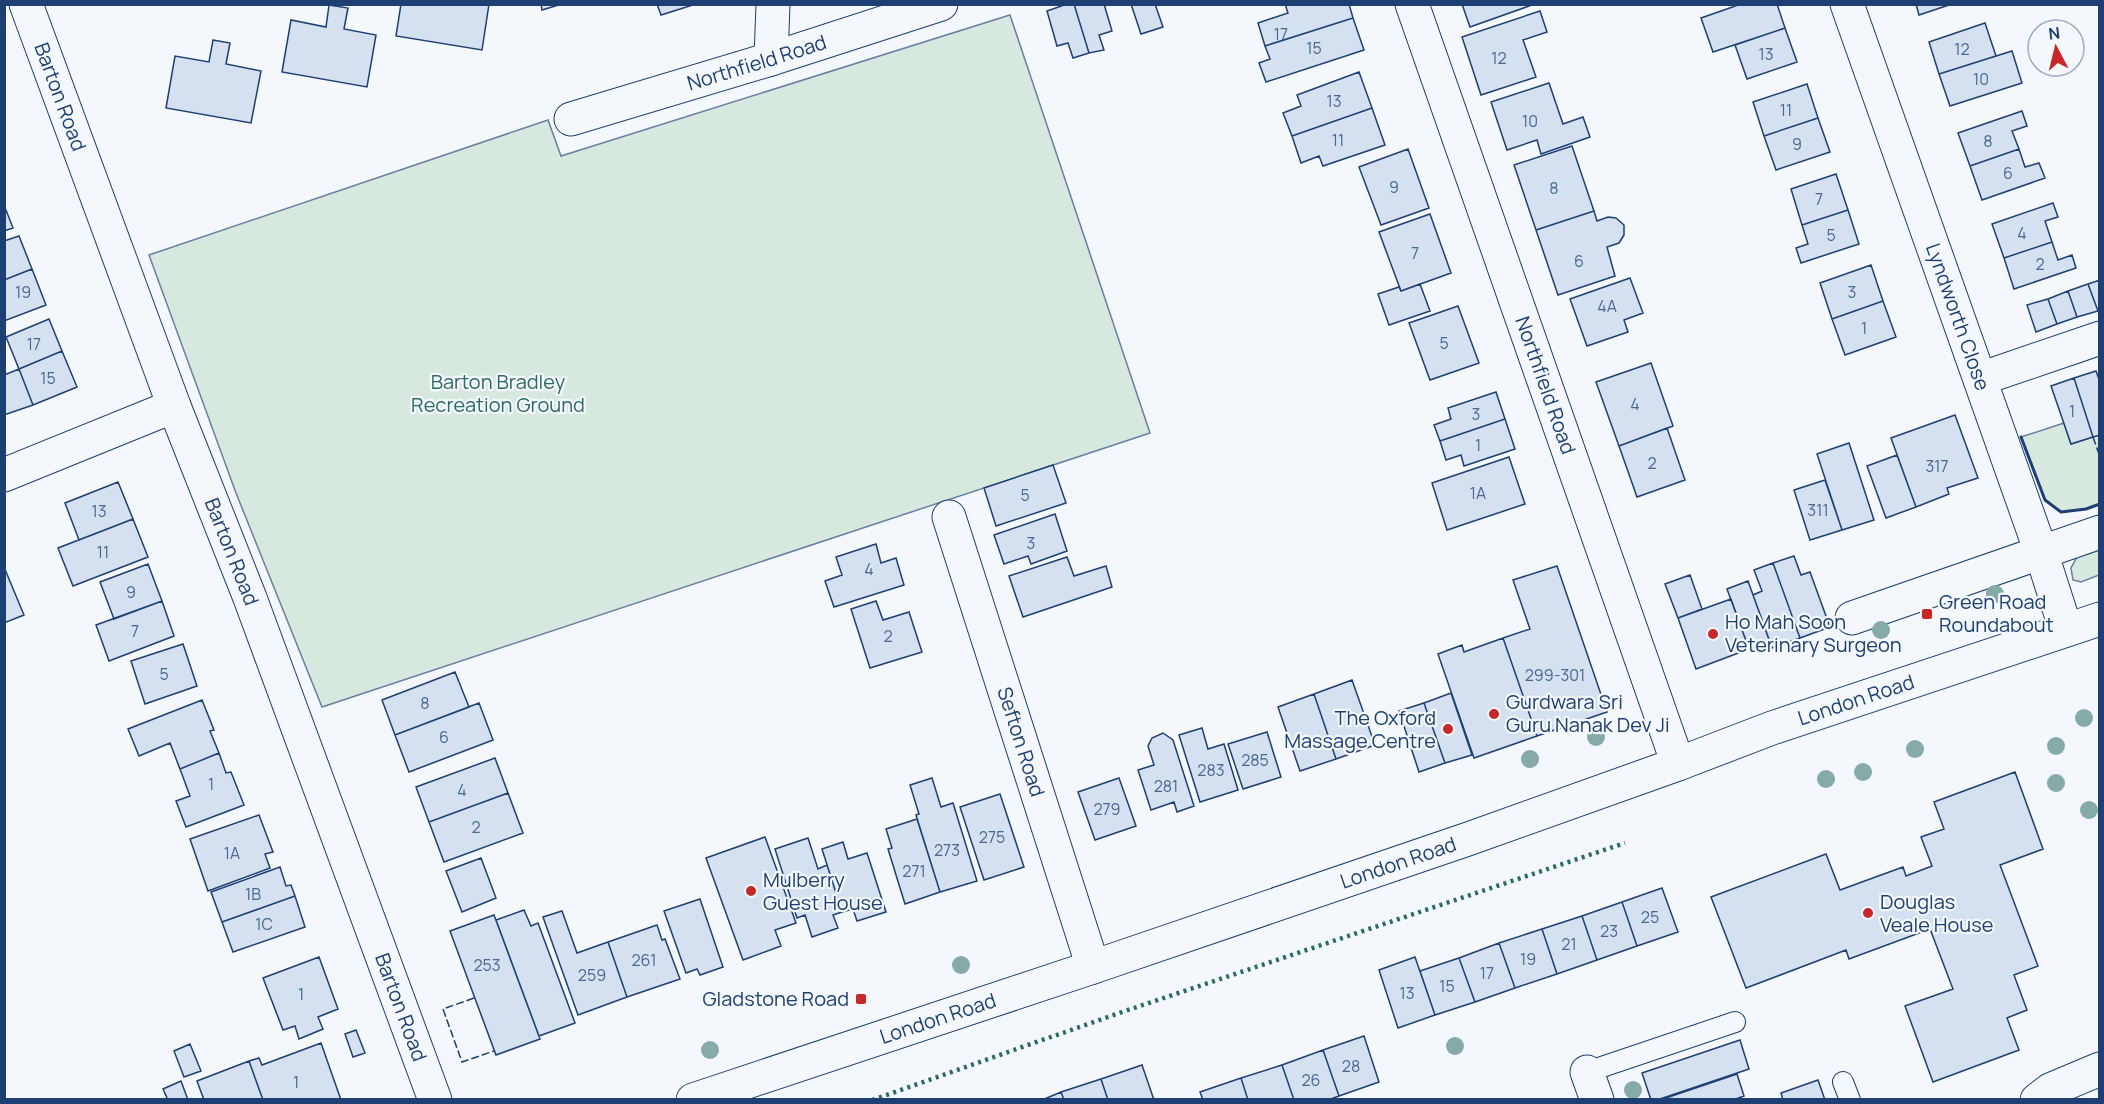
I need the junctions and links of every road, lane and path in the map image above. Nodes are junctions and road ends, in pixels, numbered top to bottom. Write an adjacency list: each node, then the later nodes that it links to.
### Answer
1 (26, 4): 10 (street, Barton Road)
2 (773, 4): 6 (street)
3 (941, 4): 6 (street, Northfield Road)
4 (1412, 4): 18 (street, Northfield Road)
5 (1847, 4): 9 (street, Lyndworth Close)
6 (771, 59): 7 (street, Northfield Road)
7 (571, 119)
8 (2100, 338): 9 (street)
9 (1980, 379): 14 (street, Lyndworth Close)
10 (174, 406): 11 (street); 23 (street, Barton Road)
11 (4, 475)
12 (949, 517): 19 (street, Sefton Road)
13 (2100, 532): 14 (street)
14 (2041, 552): 15 (street); 17 (street, Lyndworth Close)
15 (1852, 618)
16 (2100, 619): 17 (street, London Road)
17 (2066, 630): 18 (street, London Road)
18 (1678, 764): 19 (street, London Road)
19 (1093, 967): 24 (street, London Road)
20 (1735, 1022): 22 (lane)
21 (2100, 1070): 25 (street)
22 (1592, 1086)
23 (435, 1100)
24 (693, 1100)
25 (2037, 1100)

